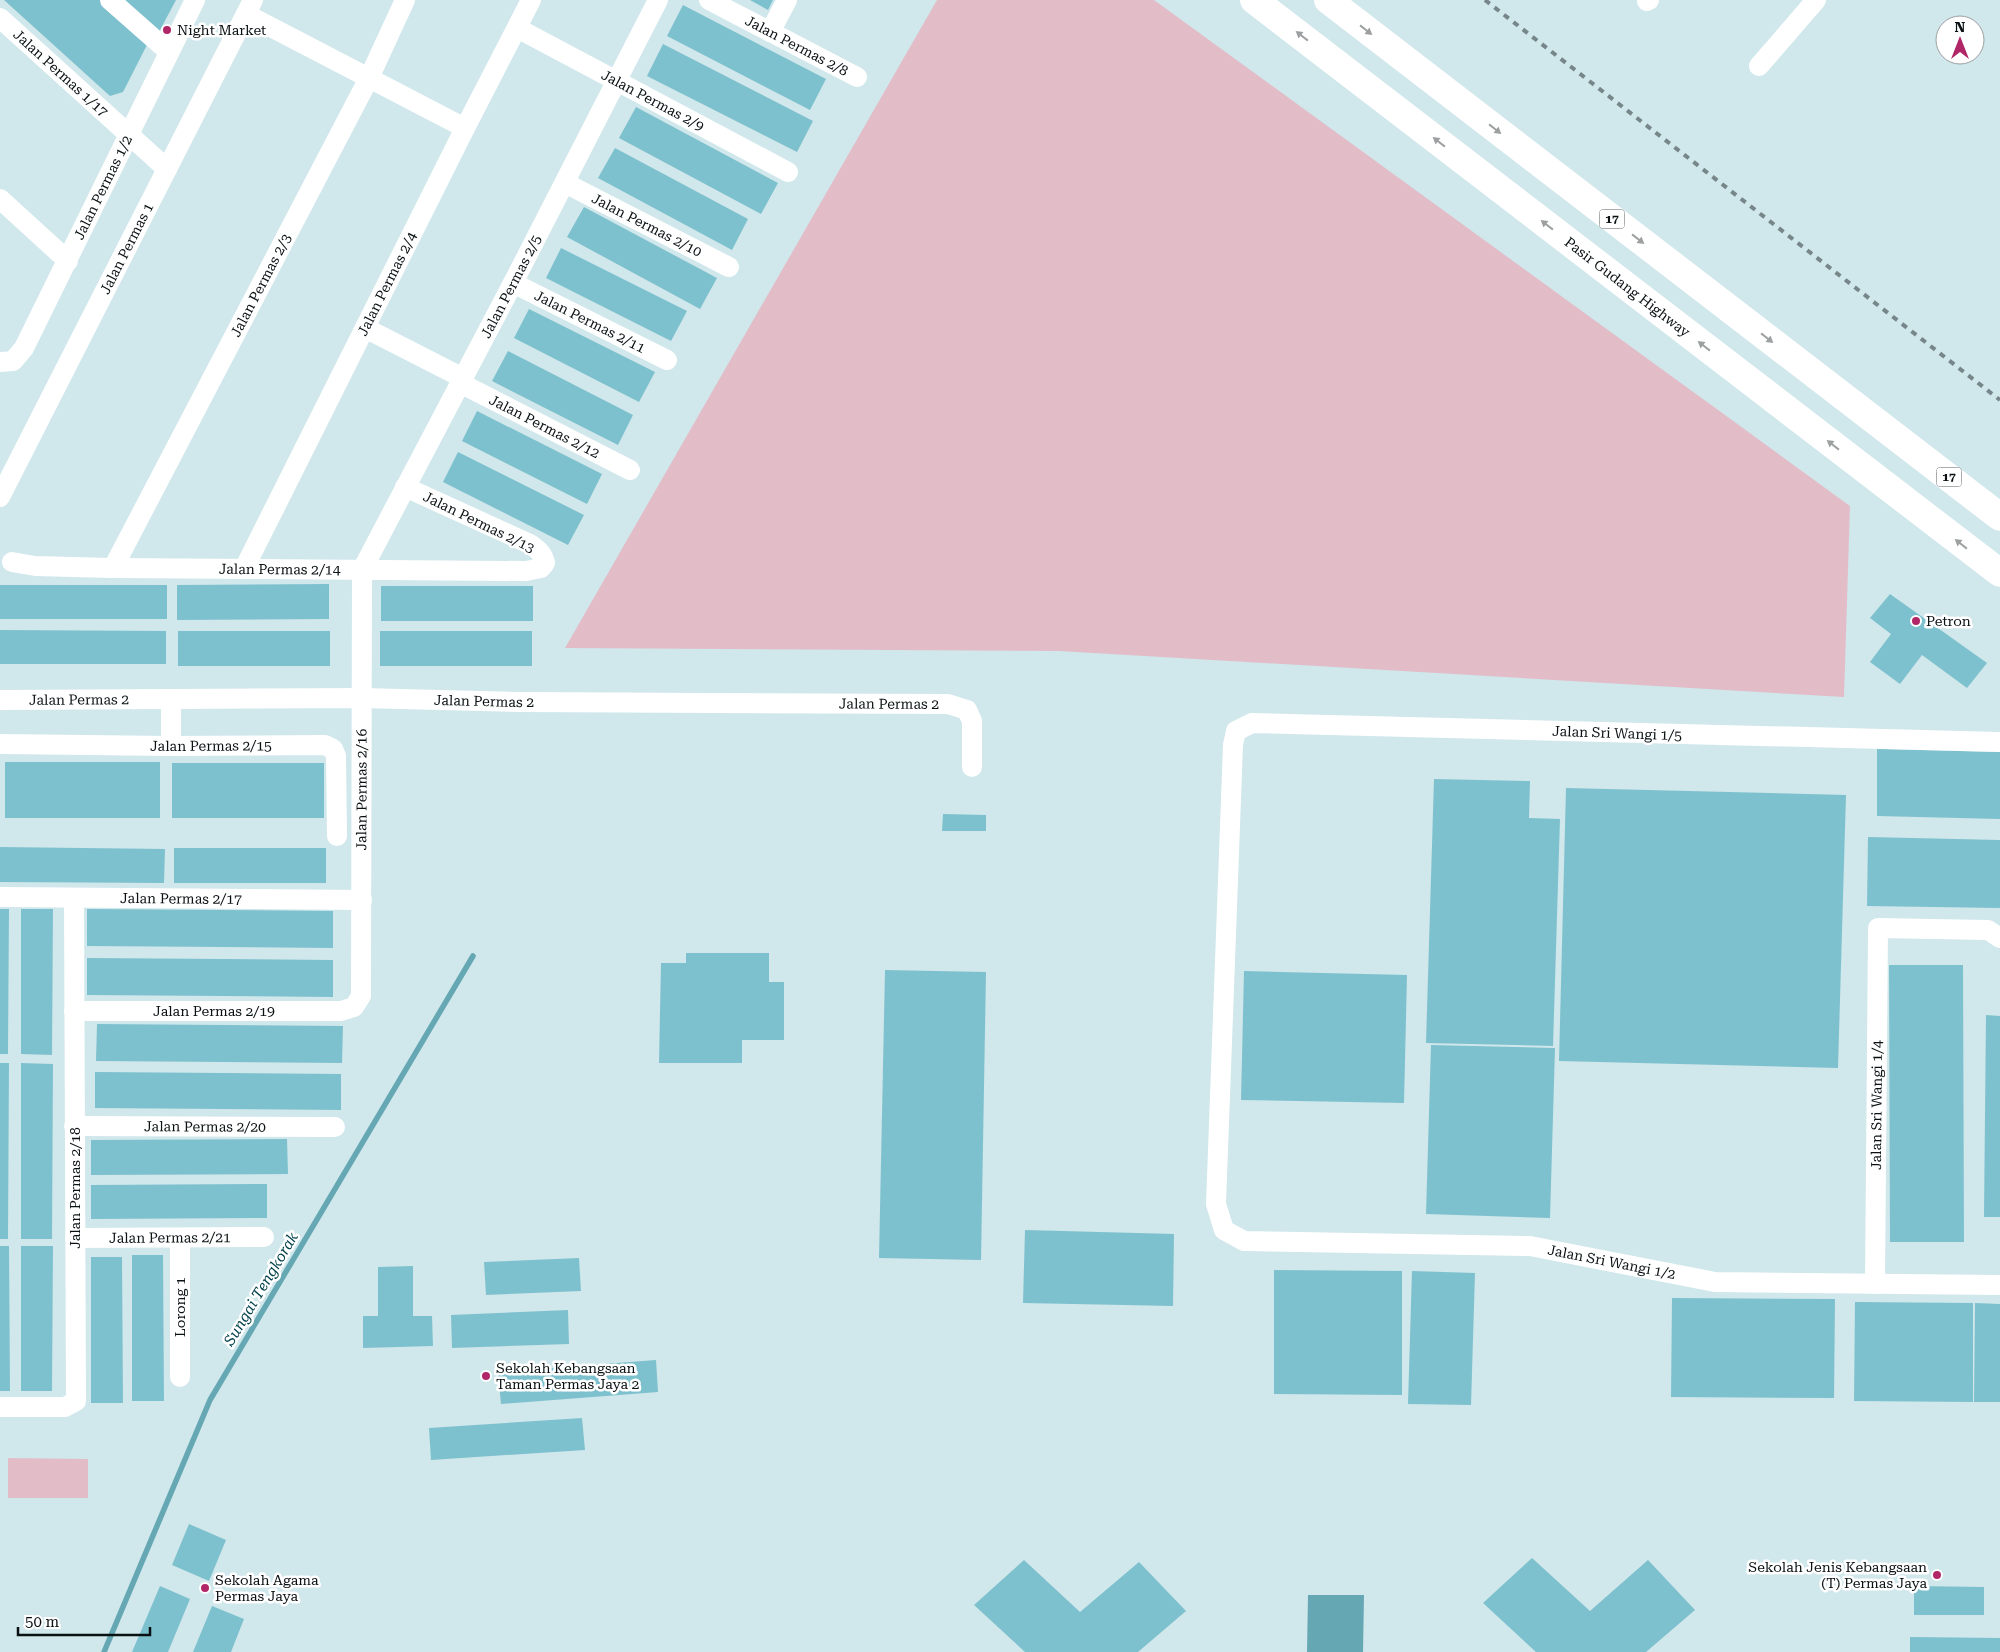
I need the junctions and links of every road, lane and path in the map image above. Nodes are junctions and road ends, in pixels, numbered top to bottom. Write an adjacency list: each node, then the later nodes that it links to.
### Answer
1 (110, 0): 15 (street)
2 (195, 0): 15 (street, Jalan Permas 1/2)
3 (405, 0): 18 (street, Jalan Permas 2/3)
4 (531, 0): 13 (street, Jalan Permas 2/4)
5 (658, 0): 19 (street, Jalan Permas 2/5)
6 (709, 0): 14 (street, Jalan Permas 2/8)
7 (787, 0): 14 (street)
8 (1254, 0): 42 (highway, Pasir Gudang Highway, one-way to 8)
9 (1328, 0): 36 (highway, 17, one-way to 36)
10 (1816, 0): 16 (street)
11 (249, 7): 18 (street); 22 (street, Jalan Permas 1)
12 (0, 18): 21 (street, Jalan Permas 1/17)
13 (517, 28): 19 (street, Jalan Permas 2/9); 20 (street, Jalan Permas 2/4)
14 (770, 32): 17 (street, Jalan Permas 2/8)
15 (169, 52): 21 (street, Jalan Permas 1/2)
16 (1759, 66)
17 (857, 77)
18 (369, 78): 20 (street); 39 (street, Jalan Permas 2/3)
19 (617, 82): 23 (street, Jalan Permas 2/9); 24 (street, Jalan Permas 2/5)
20 (465, 128): 29 (street, Jalan Permas 2/4)
21 (128, 136): 22 (street, Jalan Permas 1/17); 26 (street, Jalan Permas 1/2)
22 (167, 169): 35 (street, Jalan Permas 1)
23 (788, 172)
24 (565, 183): 27 (street, Jalan Permas 2/10); 28 (street, Jalan Permas 2/5)
25 (0, 199): 26 (street)
26 (68, 261): 31 (street, Jalan Permas 1/2)
27 (729, 267)
28 (513, 283): 30 (street, Jalan Permas 2/11); 32 (street, Jalan Permas 2/5)
29 (365, 328): 32 (street, Jalan Permas 2/12); 40 (street, Jalan Permas 2/4)
30 (667, 360)
31 (0, 362)
32 (462, 381): 33 (street, Jalan Permas 2/12); 34 (street, Jalan Permas 2/5)
33 (630, 470)
34 (405, 487): 38 (street, Jalan Permas 2/13); 41 (street, Jalan Permas 2/5)
35 (0, 497)
36 (2000, 517)
37 (12, 562): 39 (street, Jalan Permas 2/14)
38 (545, 563): 41 (street, Jalan Permas 2/14)
39 (113, 568): 40 (street, Jalan Permas 2/14)
40 (244, 569): 41 (street, Jalan Permas 2/14)
41 (362, 570): 43 (street, Jalan Permas 2/16)
42 (2000, 573)
43 (362, 698): 44 (street, Jalan Permas 2); 49 (street, Jalan Permas 2); 53 (street, Jalan Permas 2/16)
44 (171, 699): 45 (street, Jalan Permas 2); 48 (street)
45 (0, 700)
46 (2000, 742): 59 (street, Jalan Sri Wangi 1/5)
47 (0, 744): 48 (street, Jalan Permas 2/15)
48 (171, 746): 50 (street, Jalan Permas 2/15)
49 (972, 767)
50 (337, 836)
51 (0, 897): 52 (street, Jalan Permas 2/17)
52 (74, 898): 53 (street, Jalan Permas 2/17); 56 (street, Jalan Permas 2/18)
53 (362, 900): 55 (street, Jalan Permas 2/16)
54 (2000, 938): 63 (street, Jalan Sri Wangi 1/4)
55 (354, 1007): 56 (street, Jalan Permas 2/19)
56 (74, 1011): 57 (street, Jalan Permas 2/18)
57 (74, 1126): 58 (street, Jalan Permas 2/20); 61 (street, Jalan Permas 2/18)
58 (335, 1127)
59 (1224, 1230): 63 (street, Jalan Sri Wangi 1/2)
60 (264, 1237): 62 (street, Jalan Permas 2/21)
61 (75, 1238): 62 (street, Jalan Permas 2/21); 66 (street, Jalan Permas 2/18)
62 (180, 1238): 65 (street, Lorong 1)
63 (1874, 1284): 64 (street, Jalan Sri Wangi 1/2)
64 (2000, 1285)
65 (180, 1377)
66 (0, 1407)

